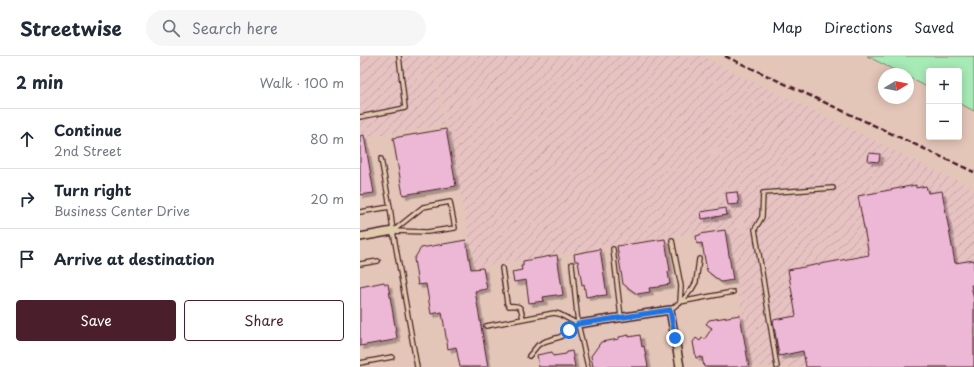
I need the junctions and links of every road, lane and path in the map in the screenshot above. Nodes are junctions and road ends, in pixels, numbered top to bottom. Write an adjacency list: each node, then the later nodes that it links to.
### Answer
1 (399, 56): 2 (lane)
2 (360, 117)
3 (381, 159): 5 (lane)
4 (833, 188): 29 (lane)
5 (390, 207): 6 (lane); 7 (lane)
6 (360, 212)
7 (393, 231): 7 (lane); 8 (street); 26 (lane)
8 (360, 237)
9 (672, 240): 17 (lane)
10 (613, 249): 19 (lane)
11 (699, 259): 17 (lane)
12 (378, 260): 13 (lane)
13 (360, 264)
14 (572, 264): 21 (lane)
15 (502, 268): 20 (lane)
16 (733, 292): 17 (lane)
17 (680, 302): 18 (lane)
18 (670, 310): 19 (street); 28 (street)
19 (621, 317): 21 (street)
20 (523, 319): 21 (lane); 22 (lane)
21 (578, 324): 23 (lane); 27 (lane)
22 (486, 326)
23 (530, 356)
24 (392, 357): 25 (lane)
25 (360, 363)
26 (417, 367)
27 (588, 367)
28 (680, 367)
29 (777, 367)

